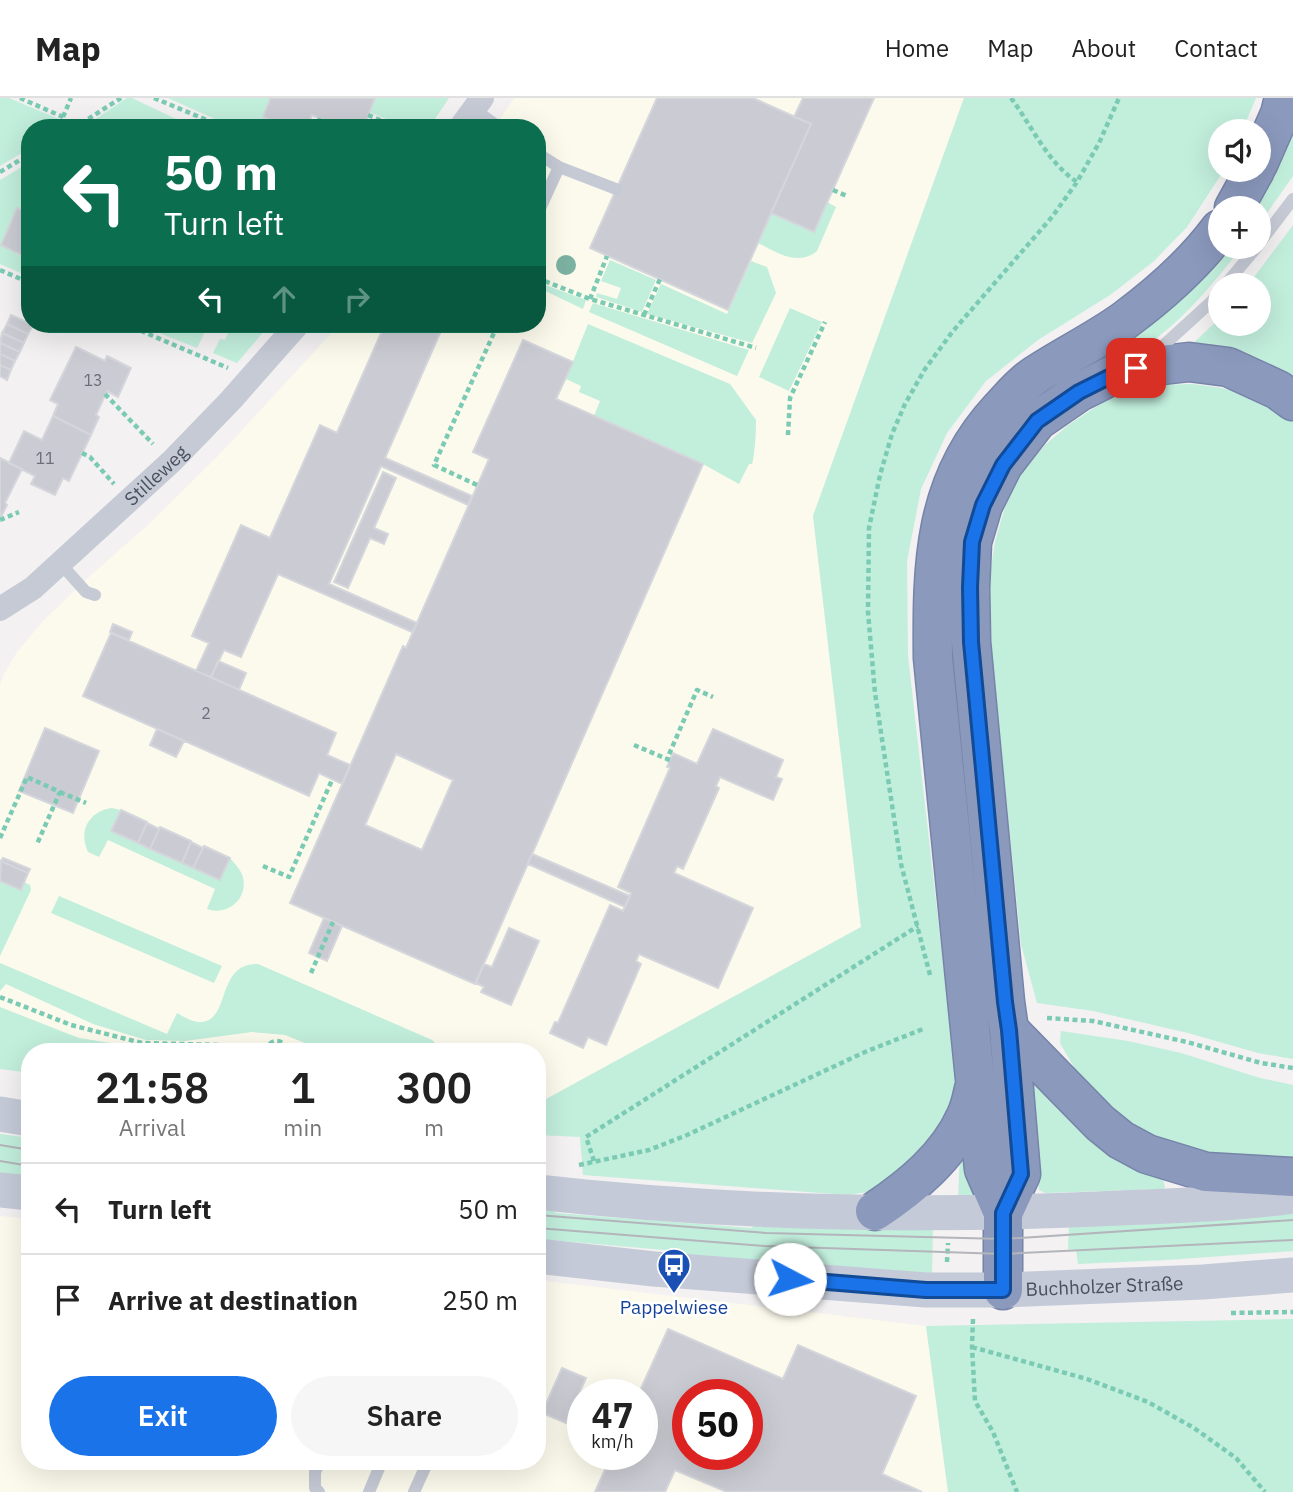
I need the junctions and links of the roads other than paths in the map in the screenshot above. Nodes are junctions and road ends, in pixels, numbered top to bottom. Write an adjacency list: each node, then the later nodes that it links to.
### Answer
1 (1284, 98): 2 (highway)
2 (1271, 134)
3 (546, 159): 4 (lane)
4 (559, 167): 5 (lane); 6 (lane)
5 (616, 189)
6 (546, 195)
7 (1293, 199): 8 (lane)
8 (1271, 229)
9 (1208, 244): 20 (highway)
10 (1247, 259): 11 (lane)
11 (1235, 273)
12 (1208, 305): 14 (lane)
13 (290, 333): 16 (street, Stilleweg)
14 (1136, 368): 15 (highway); 19 (highway)
15 (1293, 401)
16 (60, 563): 17 (lane); 18 (street, Stilleweg)
17 (95, 595)
18 (0, 609)
19 (1009, 1030): 23 (highway); 29 (highway)
20 (976, 1084): 28 (highway); 29 (highway)
21 (0, 1114): 22 (main road)
22 (21, 1118)
23 (1293, 1177)
24 (0, 1190): 25 (main road)
25 (21, 1192)
26 (546, 1193): 28 (main road)
27 (1293, 1196): 29 (main road)
28 (875, 1212): 29 (main road)
29 (1003, 1213): 32 (highway)
30 (546, 1257): 32 (main road, Buchholzer Straße)
31 (1293, 1275): 32 (main road, Buchholzer Straße)
32 (1003, 1290)
33 (317, 1470): 36 (lane)
34 (378, 1470): 37 (lane)
35 (424, 1470): 38 (lane)
36 (319, 1492)
37 (369, 1492)
38 (414, 1492)

